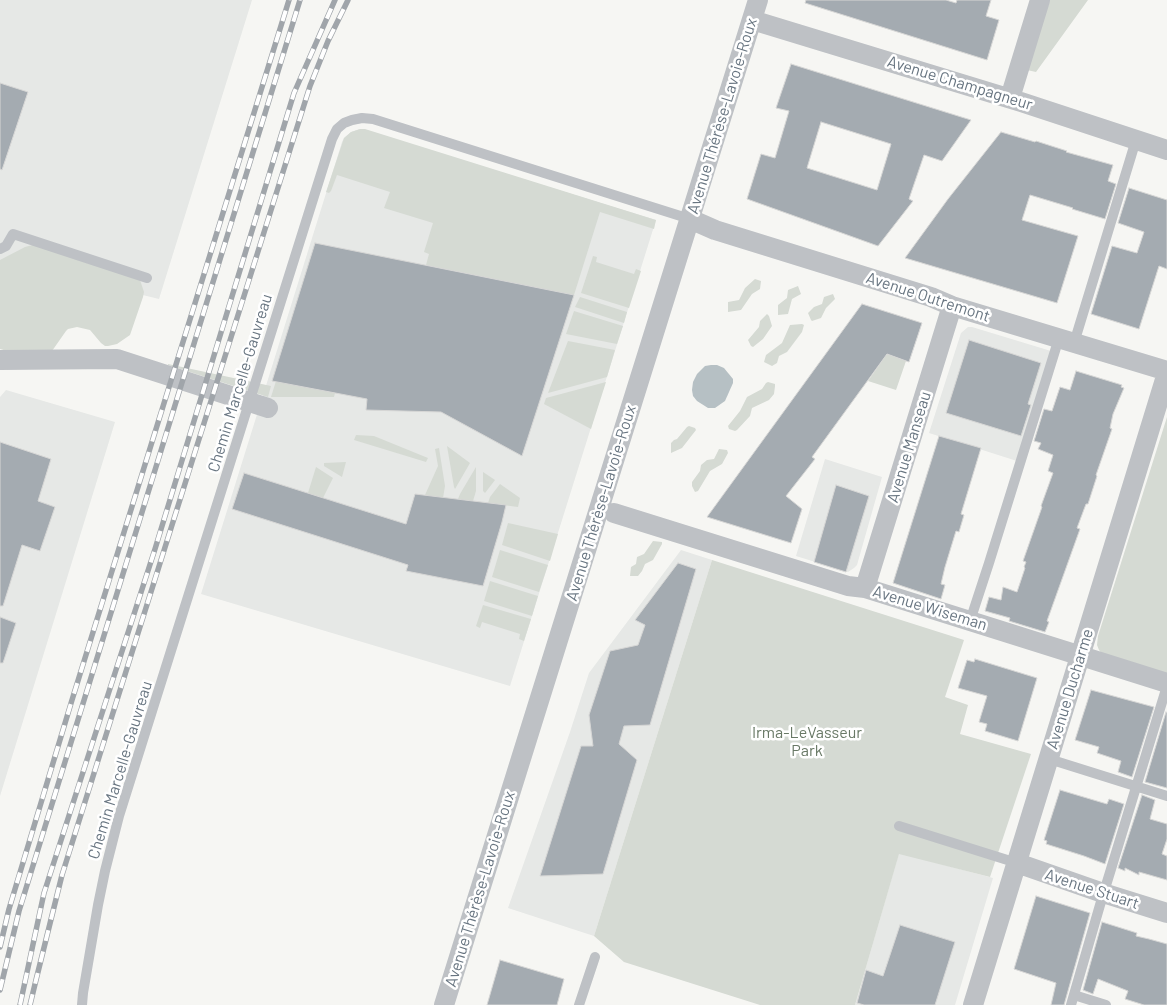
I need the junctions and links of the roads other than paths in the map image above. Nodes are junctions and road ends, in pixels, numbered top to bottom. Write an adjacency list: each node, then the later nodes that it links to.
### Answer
1 (758, 0): 3 (street, Avenue Thérèse-Lavoie-Roux)
2 (1040, 0): 4 (street)
3 (752, 20): 4 (street, Avenue Champagneur); 7 (street, Avenue Thérèse-Lavoie-Roux)
4 (1010, 98): 5 (street, Avenue Champagneur)
5 (1136, 140): 6 (street, Avenue Champagneur); 11 (lane)
6 (1167, 150)
7 (690, 219): 10 (street, Avenue Outremont); 29 (lane, Chemin Marcelle-Gauvreau); 30 (street, Avenue Thérèse-Lavoie-Roux)
8 (0, 249): 9 (lane)
9 (147, 278)
10 (952, 306): 11 (street, Avenue Outremont); 16 (street, Avenue Manseau)
11 (1066, 341): 13 (street, Avenue Outremont); 17 (lane)
12 (0, 360): 14 (street)
13 (1167, 372): 18 (street, Avenue Ducharme)
14 (268, 408)
15 (614, 513): 16 (street, Avenue Wiseman)
16 (865, 588): 17 (street, Avenue Wiseman)
17 (970, 621): 18 (street, Avenue Wiseman)
18 (1081, 655): 19 (street, Avenue Wiseman); 20 (street, Avenue Ducharme)
19 (1167, 684): 21 (lane)
20 (1049, 759): 21 (lane); 24 (street, Avenue Ducharme)
21 (1136, 786): 22 (lane); 25 (lane)
22 (1167, 796)
23 (899, 826): 24 (lane)
24 (1017, 863): 25 (street, Avenue Stuart); 32 (street, Avenue Ducharme)
25 (1103, 893): 26 (street, Avenue Stuart); 28 (lane)
26 (1167, 913)
27 (595, 957): 31 (lane)
28 (1072, 1000): 33 (lane)
29 (82, 1005)
30 (444, 1005)
31 (580, 1005)
32 (973, 1005)
33 (1106, 1005)

